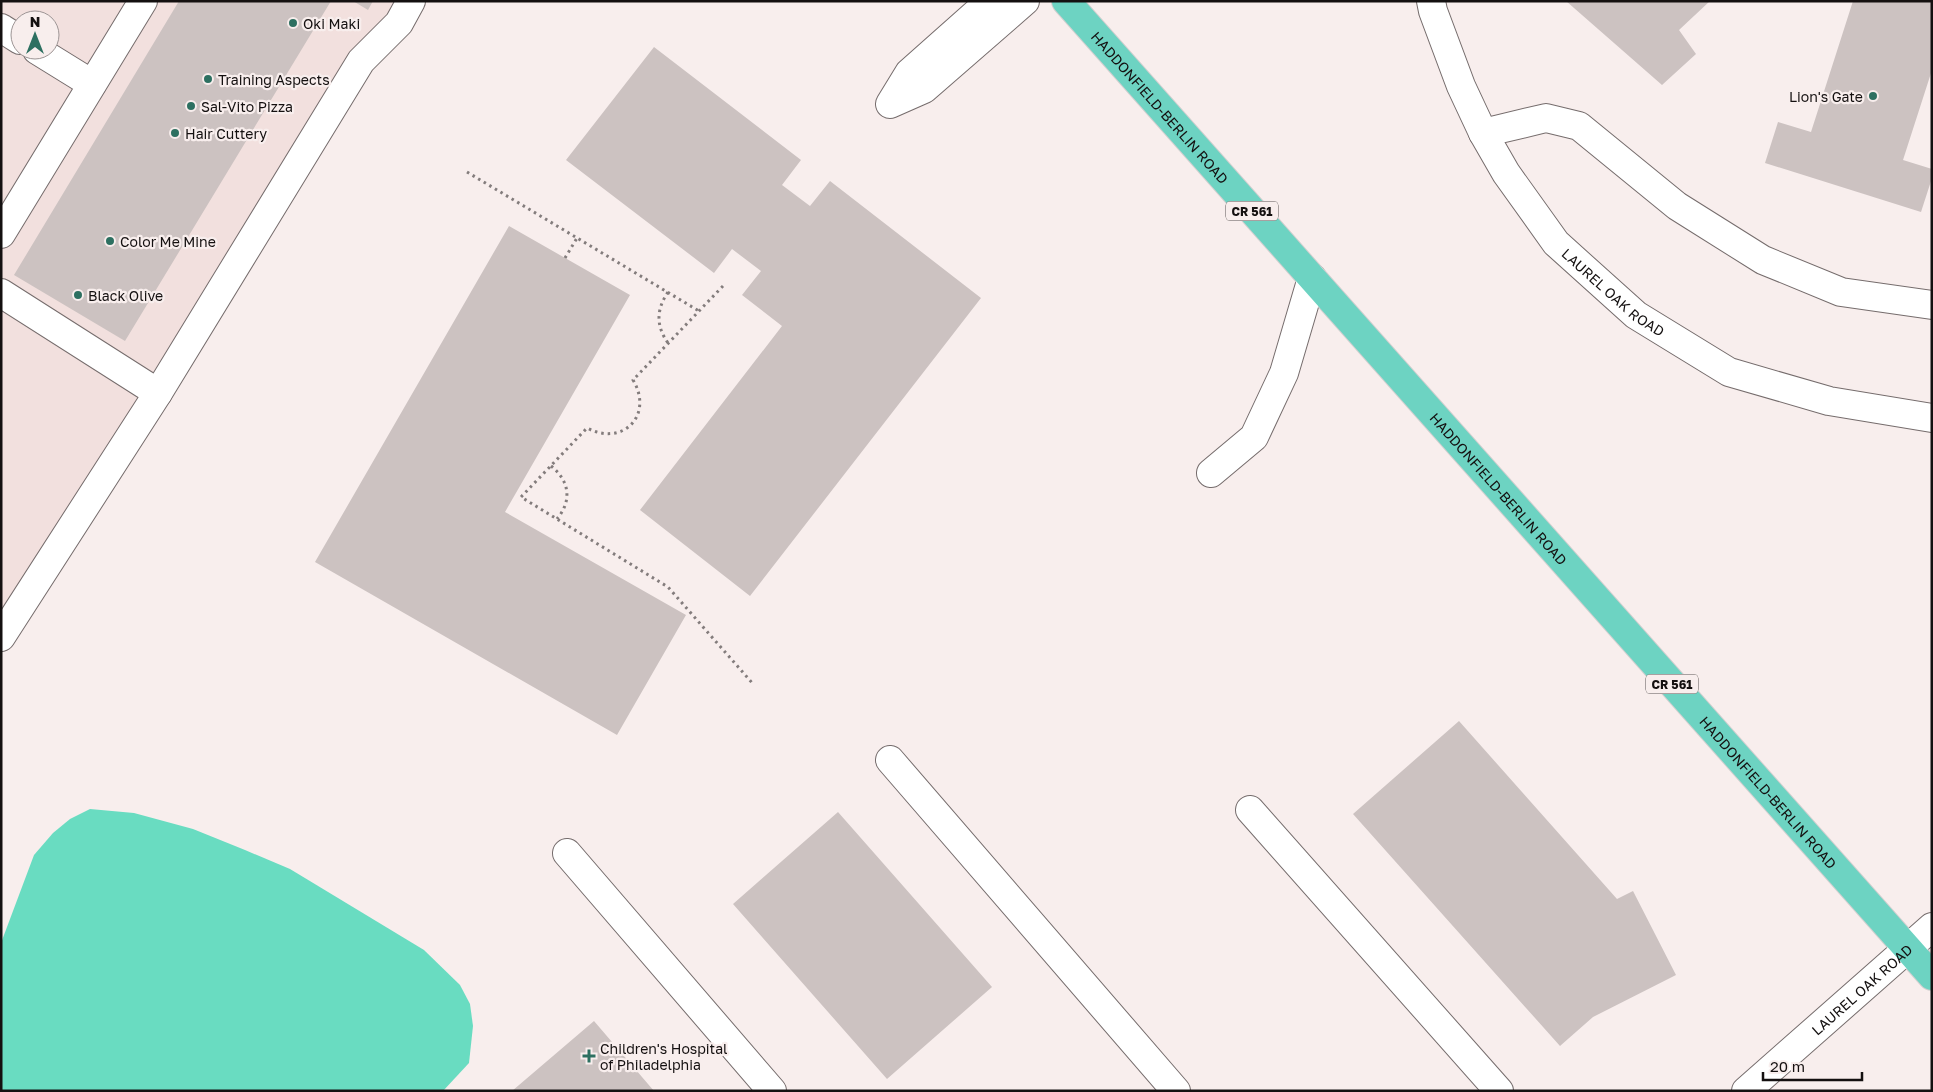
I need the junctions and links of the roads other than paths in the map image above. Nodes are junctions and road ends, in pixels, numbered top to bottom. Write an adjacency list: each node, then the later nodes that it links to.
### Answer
1 (143, 1): 8 (street)
2 (412, 1): 14 (street)
3 (990, 1): 4 (street)
4 (1024, 1)
5 (1066, 1): 11 (main road, HADDONFIELD-BERLIN ROAD / CR 561)
6 (1431, 1): 9 (street, LAUREL OAK ROAD)
7 (53, 60): 8 (street)
8 (92, 84): 10 (street)
9 (1483, 133): 13 (street); 15 (street, LAUREL OAK ROAD)
10 (1, 234)
11 (1312, 278): 16 (street); 22 (main road, HADDONFIELD-BERLIN ROAD / CR 561)
12 (1, 293): 14 (street)
13 (1932, 305)
14 (158, 393): 17 (street)
15 (1932, 418)
16 (1211, 473)
17 (1, 637)
18 (890, 760): 25 (street)
19 (1250, 810): 26 (street)
20 (567, 853): 24 (street)
21 (1932, 928): 22 (street, LAUREL OAK ROAD)
22 (1907, 949): 23 (main road, HADDONFIELD-BERLIN ROAD / CR 561); 27 (street, LAUREL OAK ROAD)
23 (1932, 976)
24 (772, 1091)
25 (1176, 1091)
26 (1499, 1091)
27 (1746, 1091)

